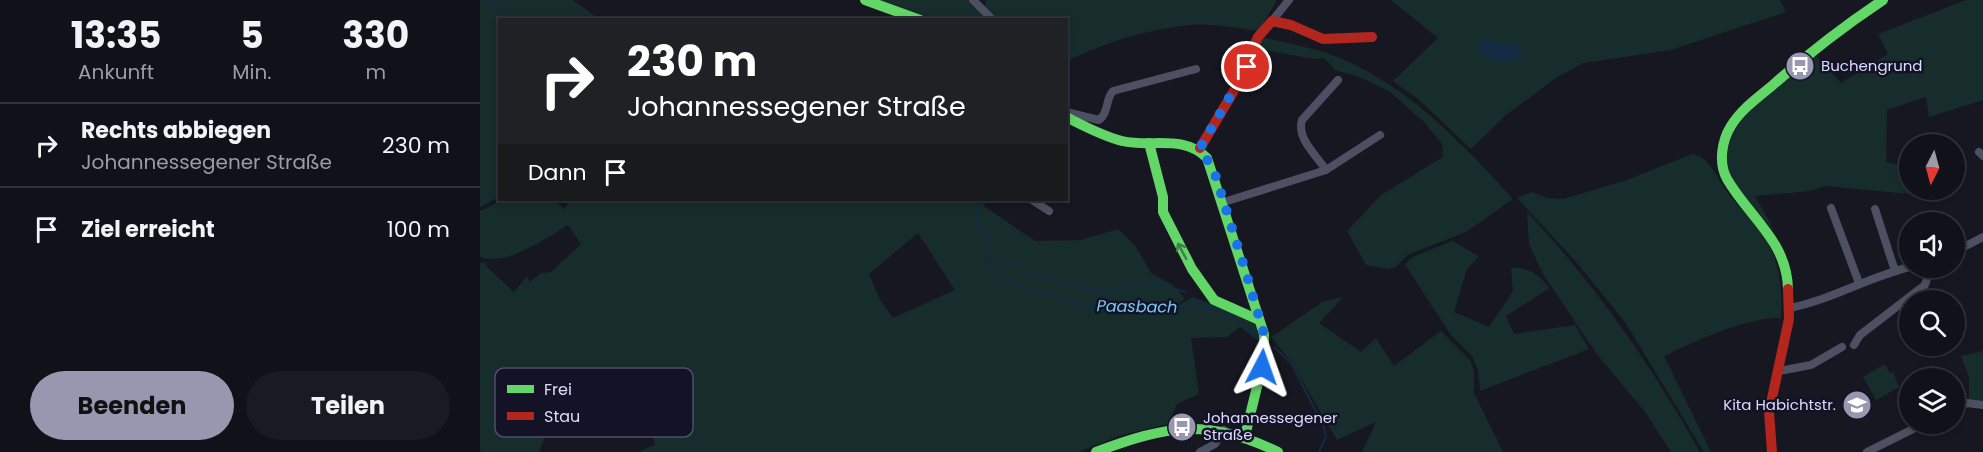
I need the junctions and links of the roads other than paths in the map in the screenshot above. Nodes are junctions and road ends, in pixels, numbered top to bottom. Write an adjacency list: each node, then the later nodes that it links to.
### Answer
1 (865, 0): 5 (street)
2 (973, 0): 6 (street)
3 (1289, 0): 7 (street)
4 (1883, 0): 28 (street)
5 (914, 18)
6 (991, 18)
7 (1272, 21): 8 (street); 15 (street)
8 (1372, 37)
9 (1196, 69): 11 (street)
10 (1338, 80): 16 (street)
11 (1068, 112)
12 (1068, 118): 14 (street)
13 (1380, 135): 16 (street)
14 (1149, 143): 15 (street); 29 (street, one-way to 14)
15 (1200, 148): 18 (street)
16 (1326, 170): 18 (street)
17 (1034, 201): 21 (street)
18 (1224, 202): 29 (street)
19 (1831, 208): 27 (street)
20 (1875, 209): 25 (street)
21 (1049, 211)
22 (1983, 237): 23 (street)
23 (1965, 246)
24 (1899, 270): 25 (street)
25 (1895, 271): 27 (street)
26 (1927, 278): 30 (street)
27 (1859, 283): 28 (street)
28 (1790, 308): 32 (street)
29 (1259, 320): 37 (street)
30 (1854, 345)
31 (1842, 347): 32 (street)
32 (1779, 371): 41 (street)
33 (1965, 404): 34 (street)
34 (1983, 405)
35 (1224, 430): 37 (street); 38 (street); 39 (street)
36 (1903, 434): 42 (street)
37 (1245, 436): 40 (street)
38 (1096, 452)
39 (1200, 452)
40 (1278, 452)
41 (1772, 452)
42 (1867, 452)

